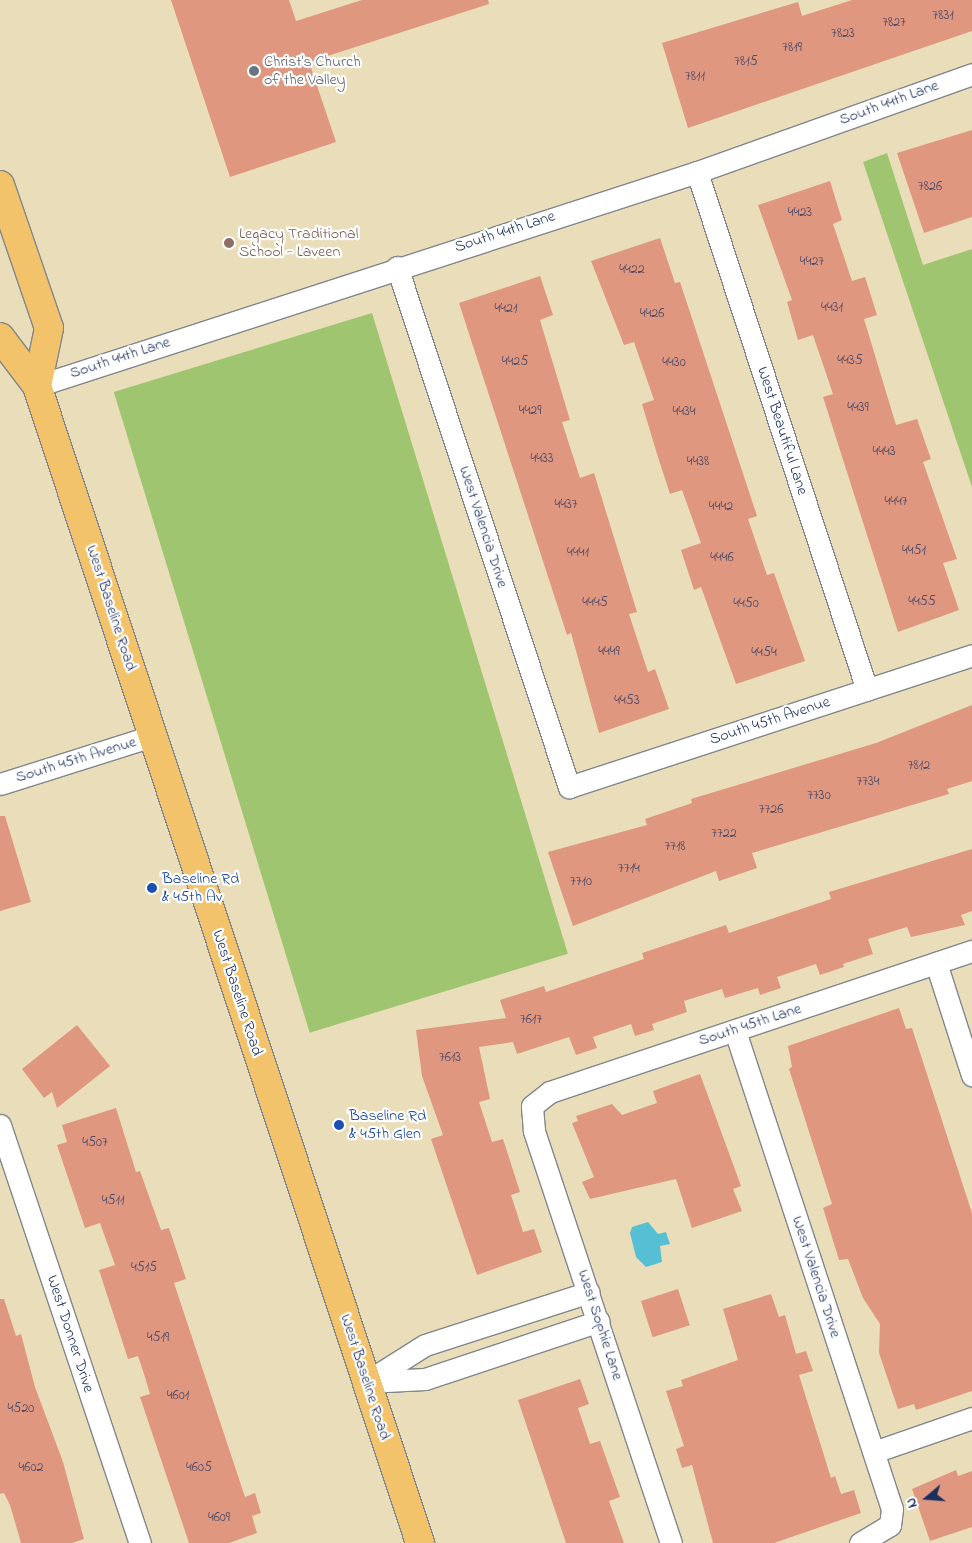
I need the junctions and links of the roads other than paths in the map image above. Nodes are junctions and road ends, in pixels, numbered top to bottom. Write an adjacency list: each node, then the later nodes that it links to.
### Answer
1 (972, 74): 2 (street, South 44th Lane)
2 (697, 172): 4 (street, South 44th Lane); 8 (street, West Beautiful Lane)
3 (0, 185): 6 (main road, West Baseline Road)
4 (397, 267): 6 (street, South 44th Lane); 11 (street, West Valencia Drive)
5 (0, 337): 6 (main road, West Baseline Road)
6 (37, 386): 9 (main road, West Baseline Road)
7 (972, 655): 8 (street, South 45th Avenue)
8 (867, 690): 11 (street, South 45th Avenue)
9 (152, 736): 10 (street, South 45th Avenue); 22 (main road, West Baseline Road)
10 (0, 784)
11 (569, 787)
12 (972, 951): 13 (street, South 45th Lane)
13 (936, 963): 14 (street, South 45th Lane); 15 (street)
14 (735, 1030): 16 (street, South 45th Lane); 24 (street, West Valencia Drive)
15 (972, 1075)
16 (532, 1106): 18 (street, West Sophie Lane)
17 (0, 1125): 25 (street, West Donner Drive)
18 (589, 1292): 19 (street, West Sophie Lane); 20 (street)
19 (599, 1321): 21 (street); 27 (street, West Sophie Lane)
20 (498, 1322): 21 (street); 22 (street)
21 (507, 1352): 22 (street)
22 (367, 1382): 26 (main road, West Baseline Road)
23 (972, 1418): 24 (street)
24 (874, 1452): 28 (street, West Valencia Drive)
25 (140, 1543)
26 (420, 1543)
27 (671, 1543)
28 (860, 1543)

